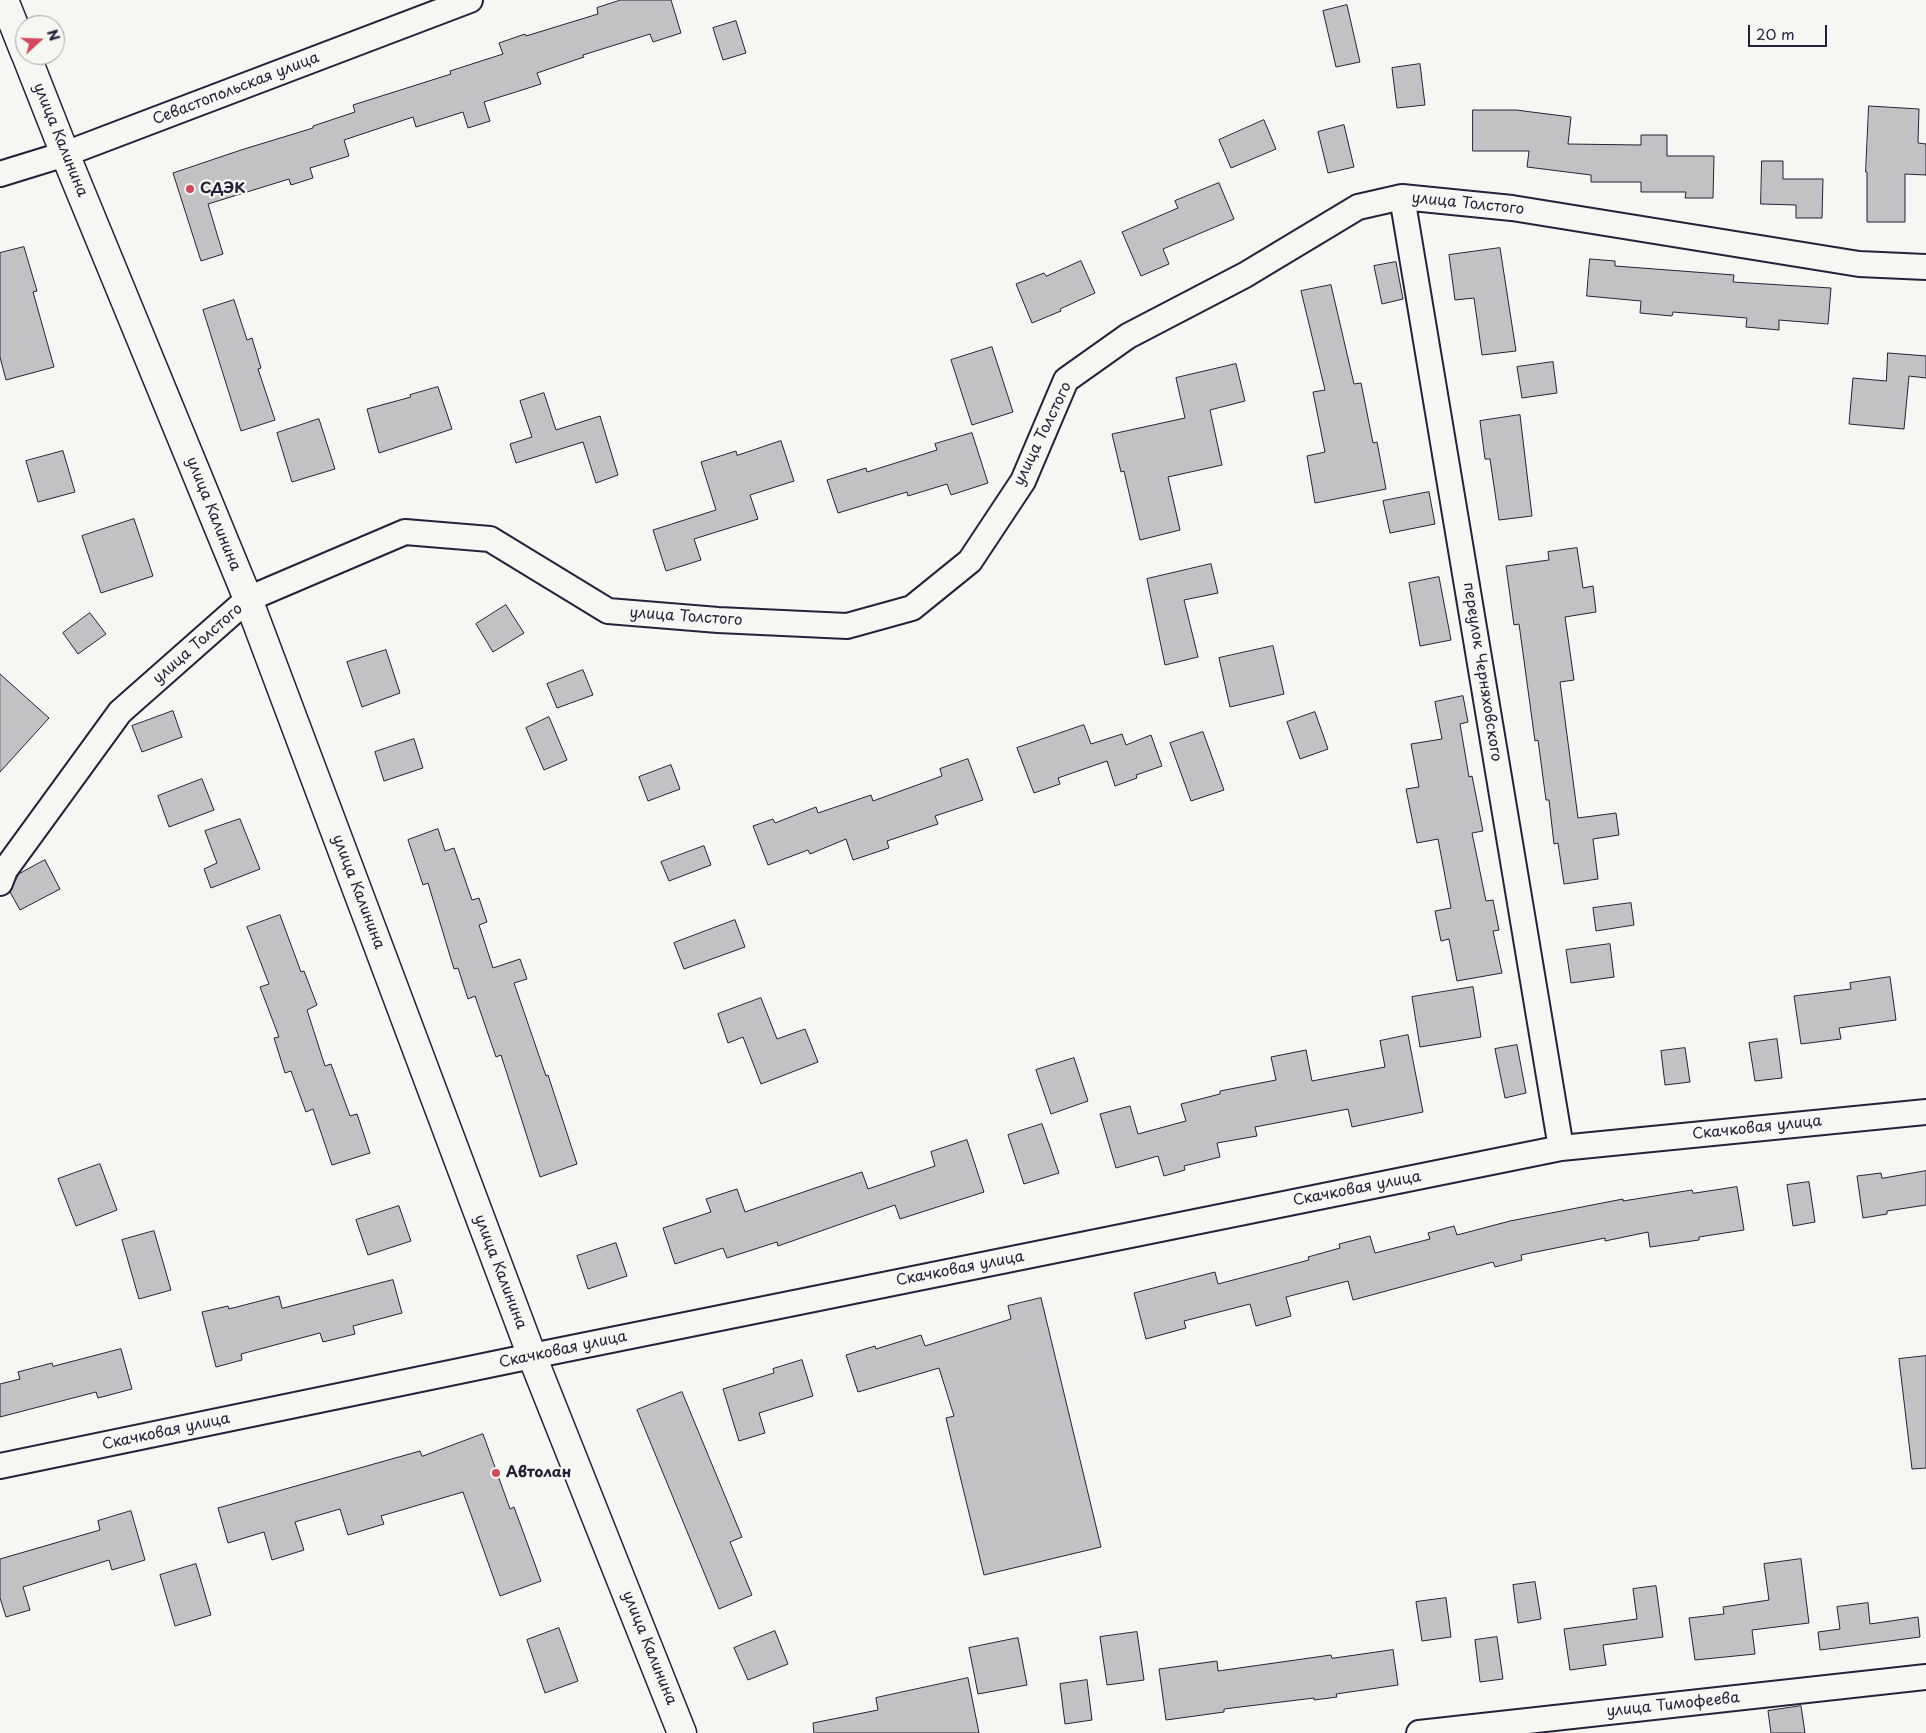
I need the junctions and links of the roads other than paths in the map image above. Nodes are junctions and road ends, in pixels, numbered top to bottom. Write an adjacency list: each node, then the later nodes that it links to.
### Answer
1 (4, 0): 3 (main road, улица Калинина)
2 (470, 0): 5 (street, Севастопольская улица)
3 (15, 28)
4 (29, 65): 5 (main road, улица Калинина)
5 (65, 154): 6 (street, Севастопольская улица); 9 (main road, улица Калинина)
6 (0, 174)
7 (1402, 197): 8 (street, улица Толстого); 9 (street, улица Толстого); 12 (street, переулок Черняховского)
8 (1926, 267)
9 (248, 600): 10 (street, улица Толстого); 13 (main road, улица Калинина)
10 (0, 883)
11 (1926, 1112): 12 (street, Скачковая улица)
12 (1561, 1148): 13 (street, Скачковая улица)
13 (532, 1356): 14 (street, Скачковая улица); 16 (main road, улица Калинина)
14 (0, 1466)
15 (1926, 1677): 17 (street, улица Тимофеева)
16 (682, 1733)
17 (1419, 1733)

